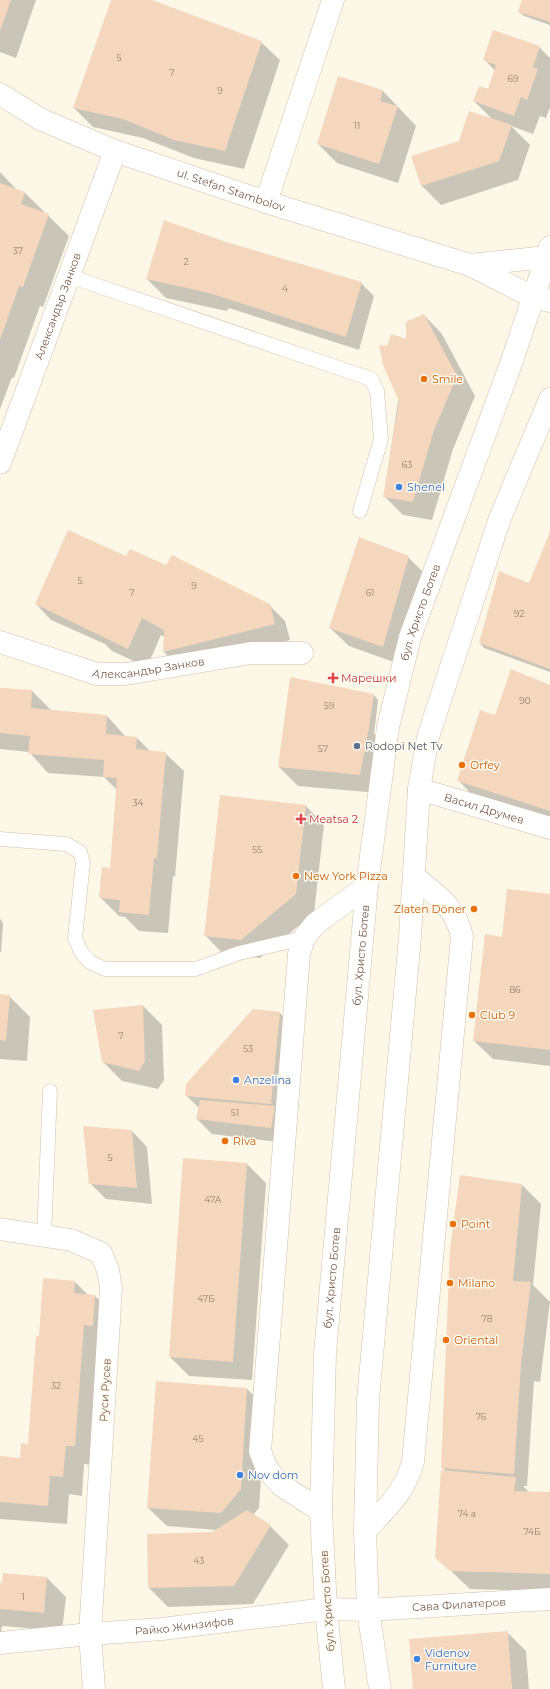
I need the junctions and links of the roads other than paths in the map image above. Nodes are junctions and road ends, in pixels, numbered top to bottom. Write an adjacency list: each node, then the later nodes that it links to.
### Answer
1 (331, 0): 4 (street)
2 (0, 94): 3 (street, ul. Stefan Stambolov)
3 (115, 151): 4 (street, ul. Stefan Stambolov); 7 (street, Александър Занков)
4 (266, 202): 6 (street, ul. Stefan Stambolov)
5 (549, 254): 6 (street, ul. Stefan Stambolov); 8 (street, бул. Христо Ботев)
6 (470, 266): 8 (street, ul. Stefan Stambolov)
7 (69, 276): 10 (street, Александър Занков); 11 (lane)
8 (541, 299): 18 (street, бул. Христо Ботев)
9 (550, 399): 14 (street)
10 (0, 463)
11 (360, 511)
12 (0, 642): 13 (street, Александър Занков)
13 (302, 653)
14 (419, 789): 15 (street, Васил Друмев); 17 (street)
15 (550, 828)
16 (0, 838): 19 (lane)
17 (415, 877): 24 (street); 24 (street)
18 (367, 886): 19 (street); 23 (street, бул. Христо Ботев)
19 (304, 938): 23 (street)
20 (50, 1091): 22 (lane)
21 (0, 1229): 22 (street, Руси Русев)
22 (44, 1236): 28 (street, Руси Русев)
23 (321, 1511): 26 (street, бул. Христо Ботев)
24 (365, 1531): 27 (street)
25 (550, 1599): 27 (street, Сава Филатеров)
26 (326, 1609): 27 (street, Райко Жинзифов); 28 (street, Райко Жинзифов); 31 (street, бул. Христо Ботев)
27 (368, 1610): 32 (street)
28 (90, 1634): 29 (street, Райко Жинзифов); 30 (street)
29 (0, 1643)
30 (94, 1689)
31 (334, 1689)
32 (380, 1689)

